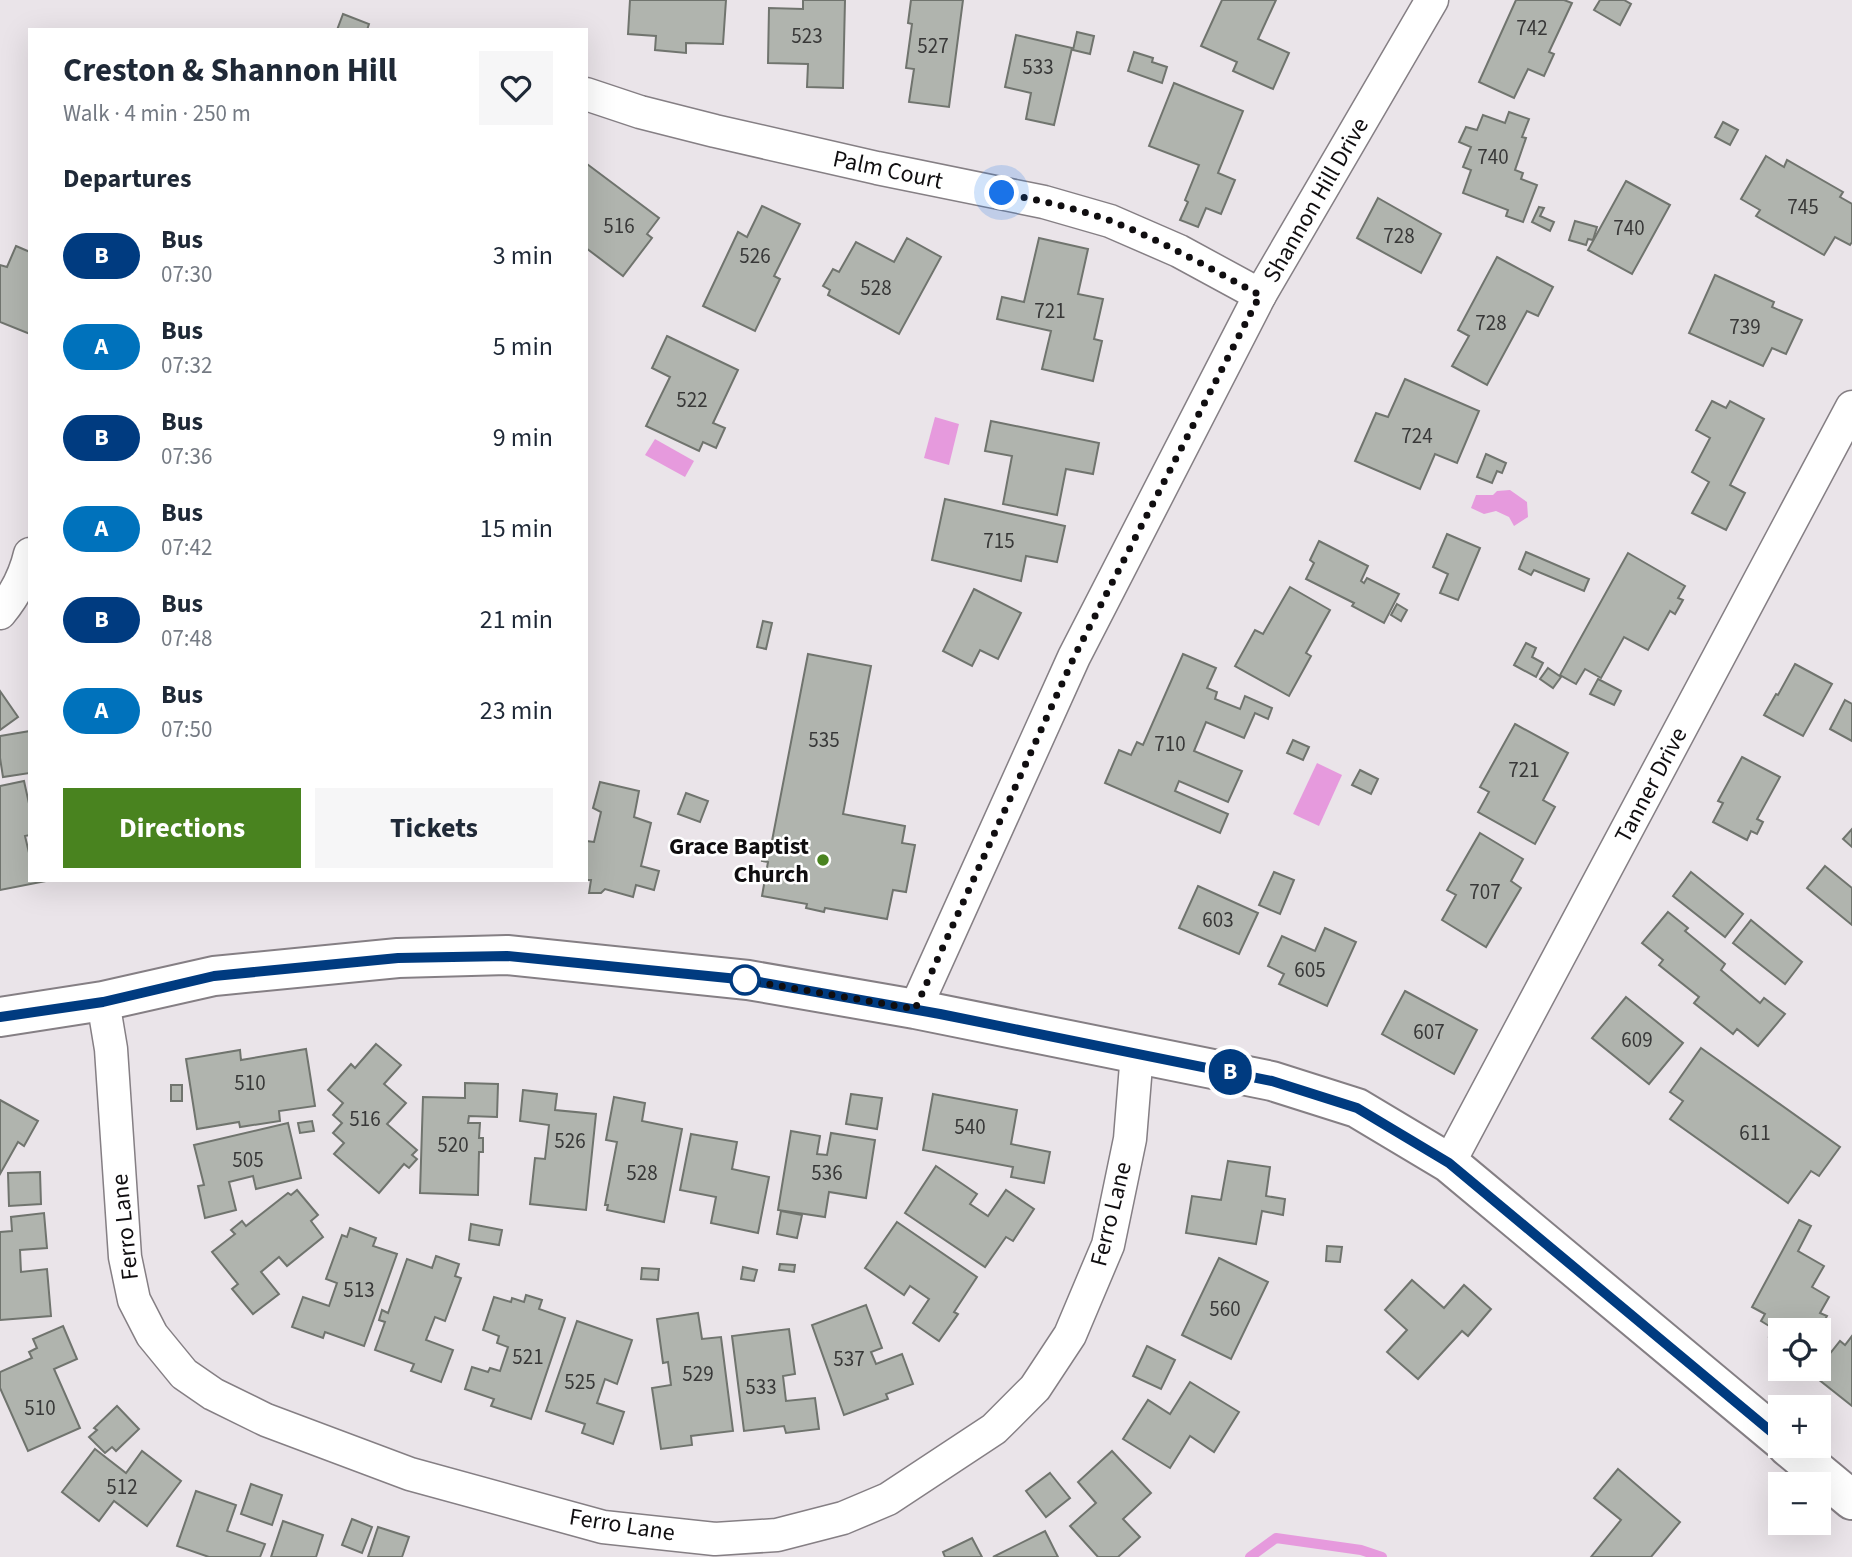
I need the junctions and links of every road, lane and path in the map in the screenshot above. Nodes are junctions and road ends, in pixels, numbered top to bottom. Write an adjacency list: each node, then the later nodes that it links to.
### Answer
1 (1432, 0): 3 (street, Shannon Hill Drive)
2 (588, 95): 3 (street, Palm Court)
3 (1260, 295): 8 (street, Shannon Hill Drive)
4 (1852, 407): 11 (street, Tanner Drive)
5 (28, 561): 6 (street)
6 (0, 613)
7 (103, 1002): 8 (main road); 9 (main road); 10 (street, Ferro Lane)
8 (915, 1009): 10 (main road)
9 (0, 1017)
10 (1137, 1053): 11 (main road)
11 (1449, 1163): 12 (main road)
12 (1768, 1430)
13 (1801, 1458): 14 (main road)
14 (1852, 1500)

